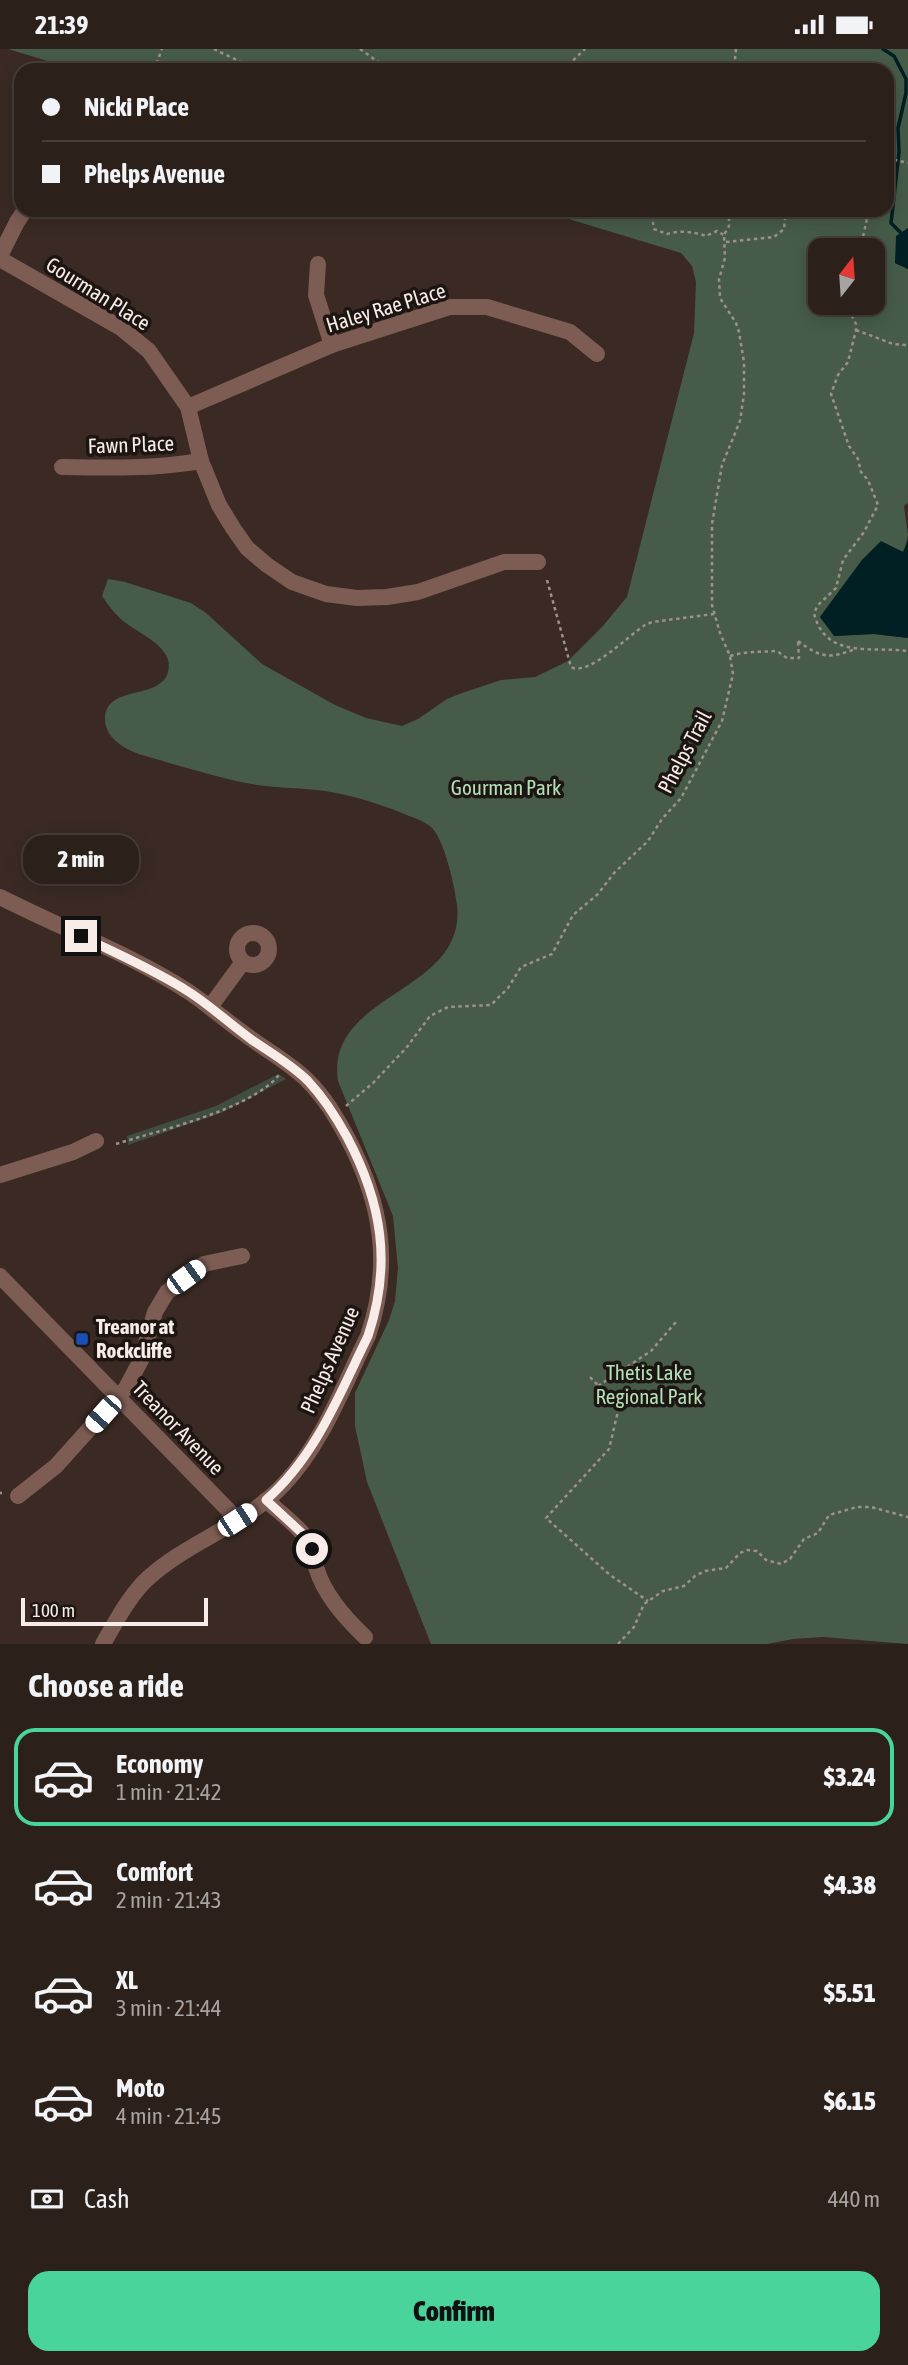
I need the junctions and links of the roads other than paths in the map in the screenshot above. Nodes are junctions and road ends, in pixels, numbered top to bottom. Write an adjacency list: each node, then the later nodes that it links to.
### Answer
1 (20, 217): 2 (street)
2 (0, 257): 6 (street, Gourman Place)
3 (318, 264): 4 (street)
4 (332, 345): 5 (street, Haley Rae Place); 6 (street, Haley Rae Place)
5 (597, 354)
6 (188, 407): 7 (street, Gourman Place)
7 (201, 461): 8 (street, Fawn Place); 9 (street, Gourman Place)
8 (62, 467)
9 (538, 562)
10 (4, 899): 11 (street); 13 (street, Phelps Avenue)
11 (0, 917)
12 (243, 962): 13 (street)
13 (210, 1007): 20 (street, Phelps Avenue)
14 (96, 1140): 15 (street)
15 (0, 1175)
16 (242, 1256): 18 (street)
17 (0, 1276): 18 (street, Treanor Avenue)
18 (119, 1396): 19 (street); 21 (street, Treanor Avenue)
19 (18, 1496)
20 (266, 1500): 21 (street, Phelps Avenue); 22 (street)
21 (237, 1520): 23 (street, Phelps Avenue)
22 (365, 1637)
23 (103, 1644)

